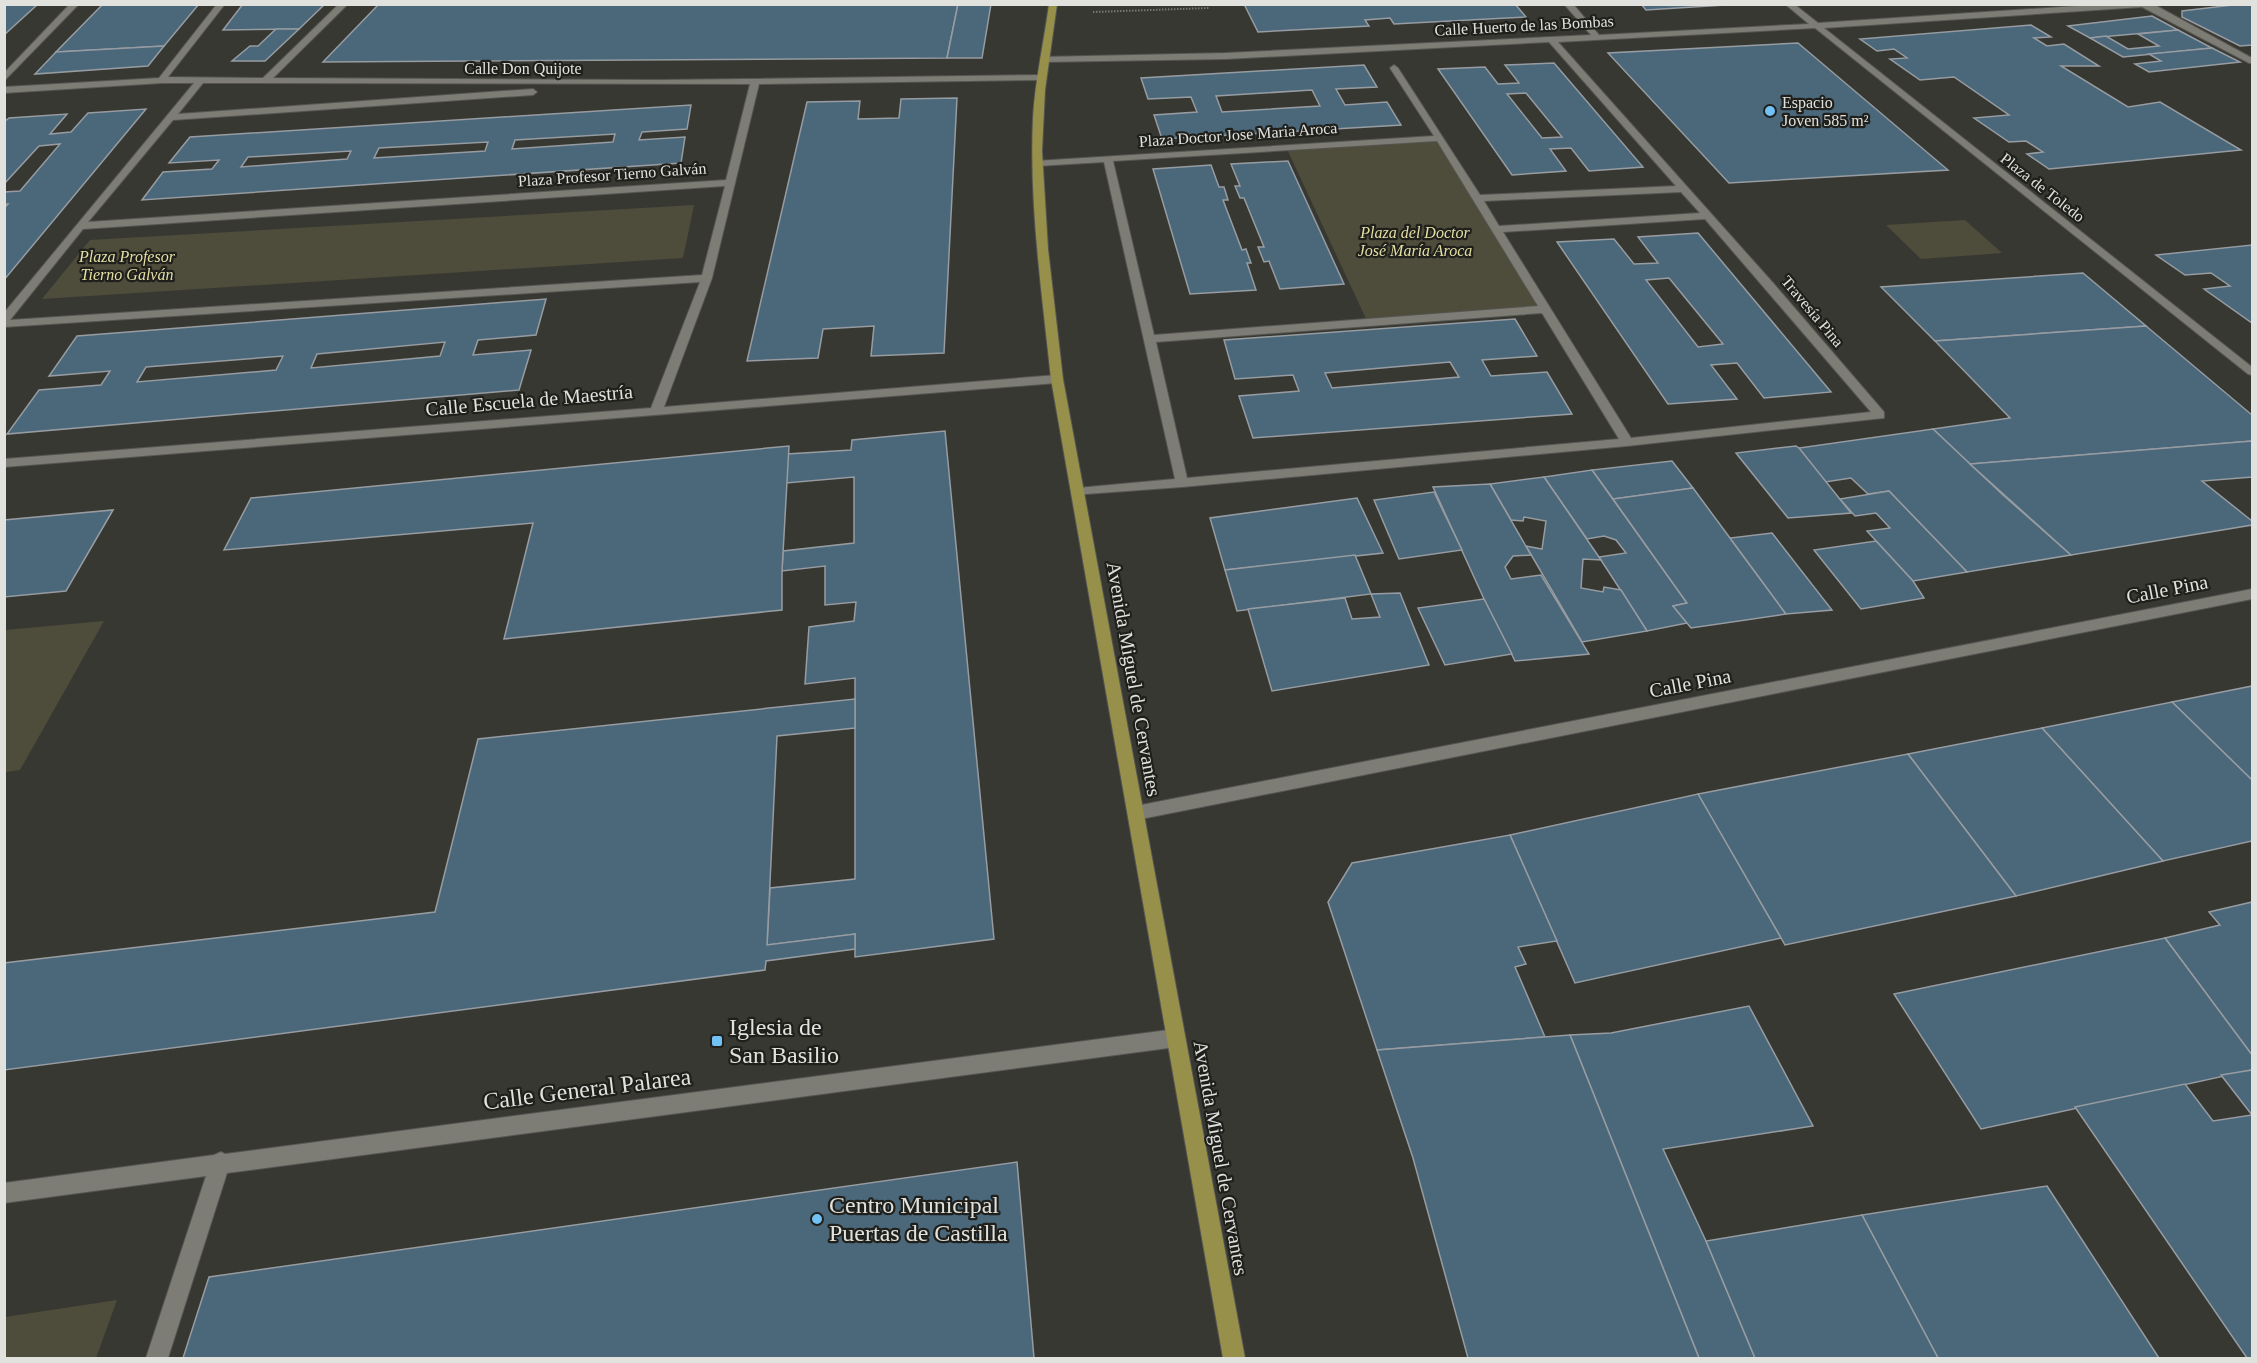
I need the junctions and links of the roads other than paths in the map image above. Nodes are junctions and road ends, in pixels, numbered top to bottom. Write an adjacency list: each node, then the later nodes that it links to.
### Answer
1 (75, 4): 15 (street)
2 (221, 4): 16 (street)
3 (344, 4): 18 (street)
4 (1568, 4): 9 (street)
5 (1789, 4): 8 (street, Plaza de Toledo)
6 (2147, 5): 8 (street, Calle Huerto de las Bombas); 12 (street)
7 (1053, 9): 11 (main road, Avenida Miguel de Cervantes)
8 (1814, 26): 9 (street, Calle Huerto de las Bombas); 36 (street, Plaza de Toledo)
9 (1596, 36): 10 (street, Calle Huerto de las Bombas)
10 (1550, 38): 11 (street, Calle Huerto de las Bombas); 27 (street, Travesía Pina)
11 (1044, 59): 14 (main road, Avenida Miguel de Cervantes)
12 (2253, 62)
13 (1394, 68): 23 (street)
14 (1042, 77): 19 (street, Calle Don Quijote); 25 (main road, Avenida Miguel de Cervantes)
15 (4, 79)
16 (162, 80): 17 (street, Calle Don Quijote); 21 (street, Calle Don Quijote)
17 (200, 81): 18 (street, Calle Don Quijote); 22 (street)
18 (265, 81): 20 (street, Calle Don Quijote)
19 (755, 81): 20 (street, Calle Don Quijote); 26 (street, Plaza Profesor Tierno Galván)
20 (658, 83): 22 (street)
21 (4, 90)
22 (171, 117): 30 (street)
23 (1440, 138): 24 (street, Plaza Doctor Jose Maria Aroca); 28 (street)
24 (1108, 158): 25 (street, Plaza Doctor Jose Maria Aroca); 35 (street)
25 (1038, 163): 37 (main road, Avenida Miguel de Cervantes)
26 (728, 183): 30 (street, Plaza Profesor Tierno Galván); 32 (street, Plaza Profesor Tierno Galván)
27 (1685, 189): 28 (street); 29 (street, Travesía Pina)
28 (1478, 198): 31 (street)
29 (1708, 216): 31 (street); 39 (street, Travesía Pina)
30 (80, 226): 34 (street)
31 (1496, 229): 33 (street)
32 (707, 278): 34 (street); 38 (street, Plaza Profesor Tierno Galván)
33 (1545, 309): 35 (street); 39 (street)
34 (4, 323)
35 (1149, 339): 41 (street)
36 (2253, 372)
37 (1057, 379): 38 (street, Calle Escuela de Maestría); 42 (main road, Avenida Miguel de Cervantes)
38 (657, 409): 40 (street, Calle Escuela de Maestría)
39 (1627, 442): 41 (street)
40 (4, 464)
41 (1182, 483): 42 (street)
42 (1077, 492): 44 (main road, Avenida Miguel de Cervantes)
43 (2253, 594): 44 (street, Calle Pina)
44 (1136, 813): 45 (main road, Avenida Miguel de Cervantes)
45 (1176, 1038): 46 (street, Calle General Palarea); 49 (main road, Avenida Miguel de Cervantes)
46 (221, 1162): 47 (street, Calle General Palarea); 48 (street)
47 (4, 1193)
48 (157, 1359)
49 (1234, 1359)

